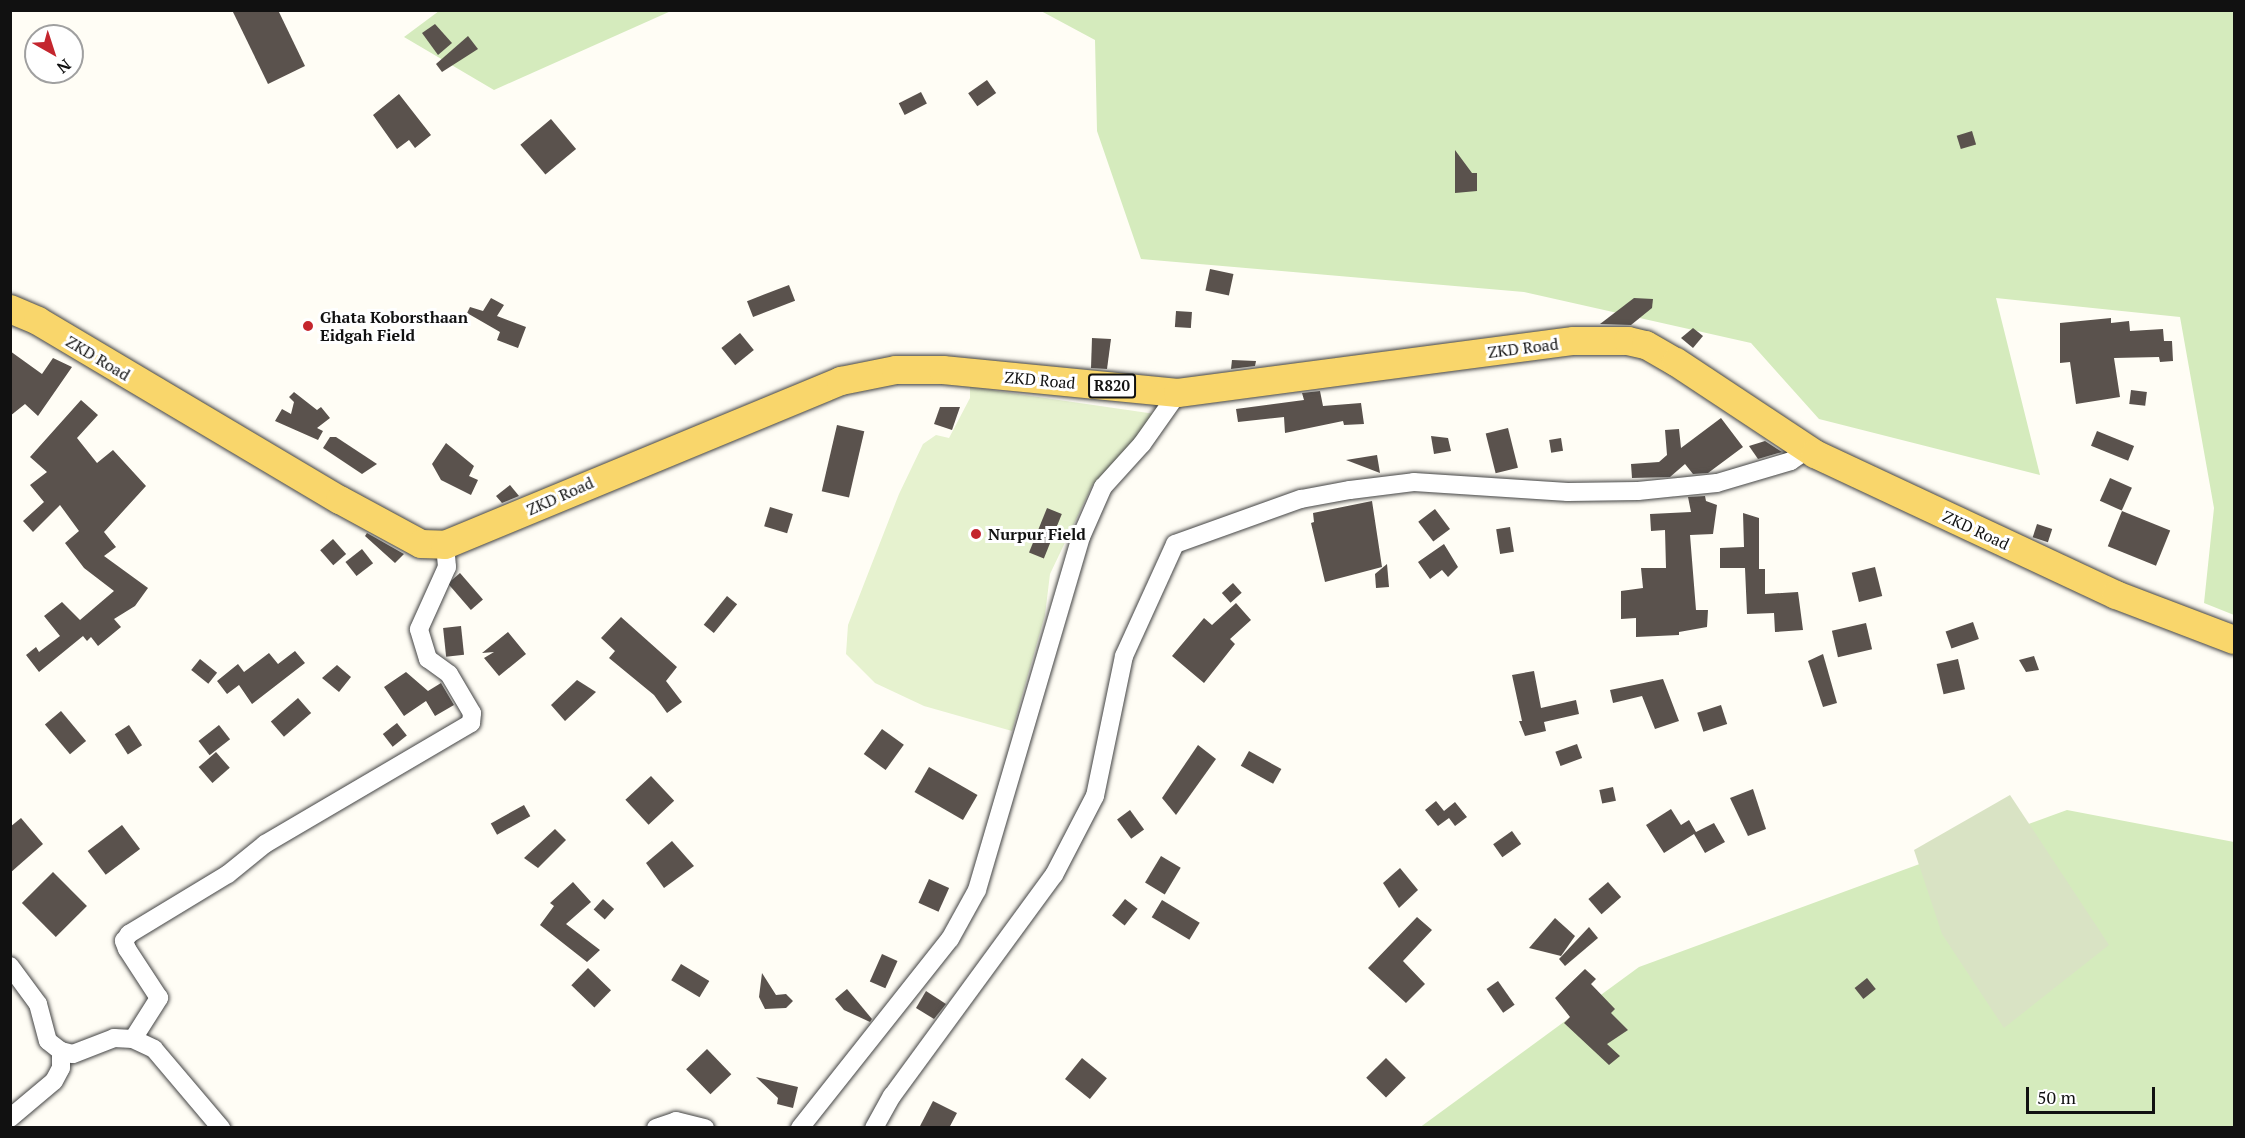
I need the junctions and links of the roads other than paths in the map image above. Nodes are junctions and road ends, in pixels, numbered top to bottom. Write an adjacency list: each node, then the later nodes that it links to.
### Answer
1 (10, 309): 4 (main road, ZKD Road)
2 (1178, 393): 3 (main road, ZKD Road / R820); 4 (main road, ZKD Road / R820); 13 (street)
3 (1808, 450): 5 (main road, ZKD Road / R820); 14 (street)
4 (445, 545): 7 (street)
5 (2235, 640)
6 (10, 966): 8 (street)
7 (133, 1039): 8 (street); 10 (street)
8 (61, 1051): 9 (street)
9 (10, 1118)
10 (221, 1128)
11 (656, 1128): 12 (street)
12 (705, 1128)
13 (800, 1128)
14 (874, 1128)

